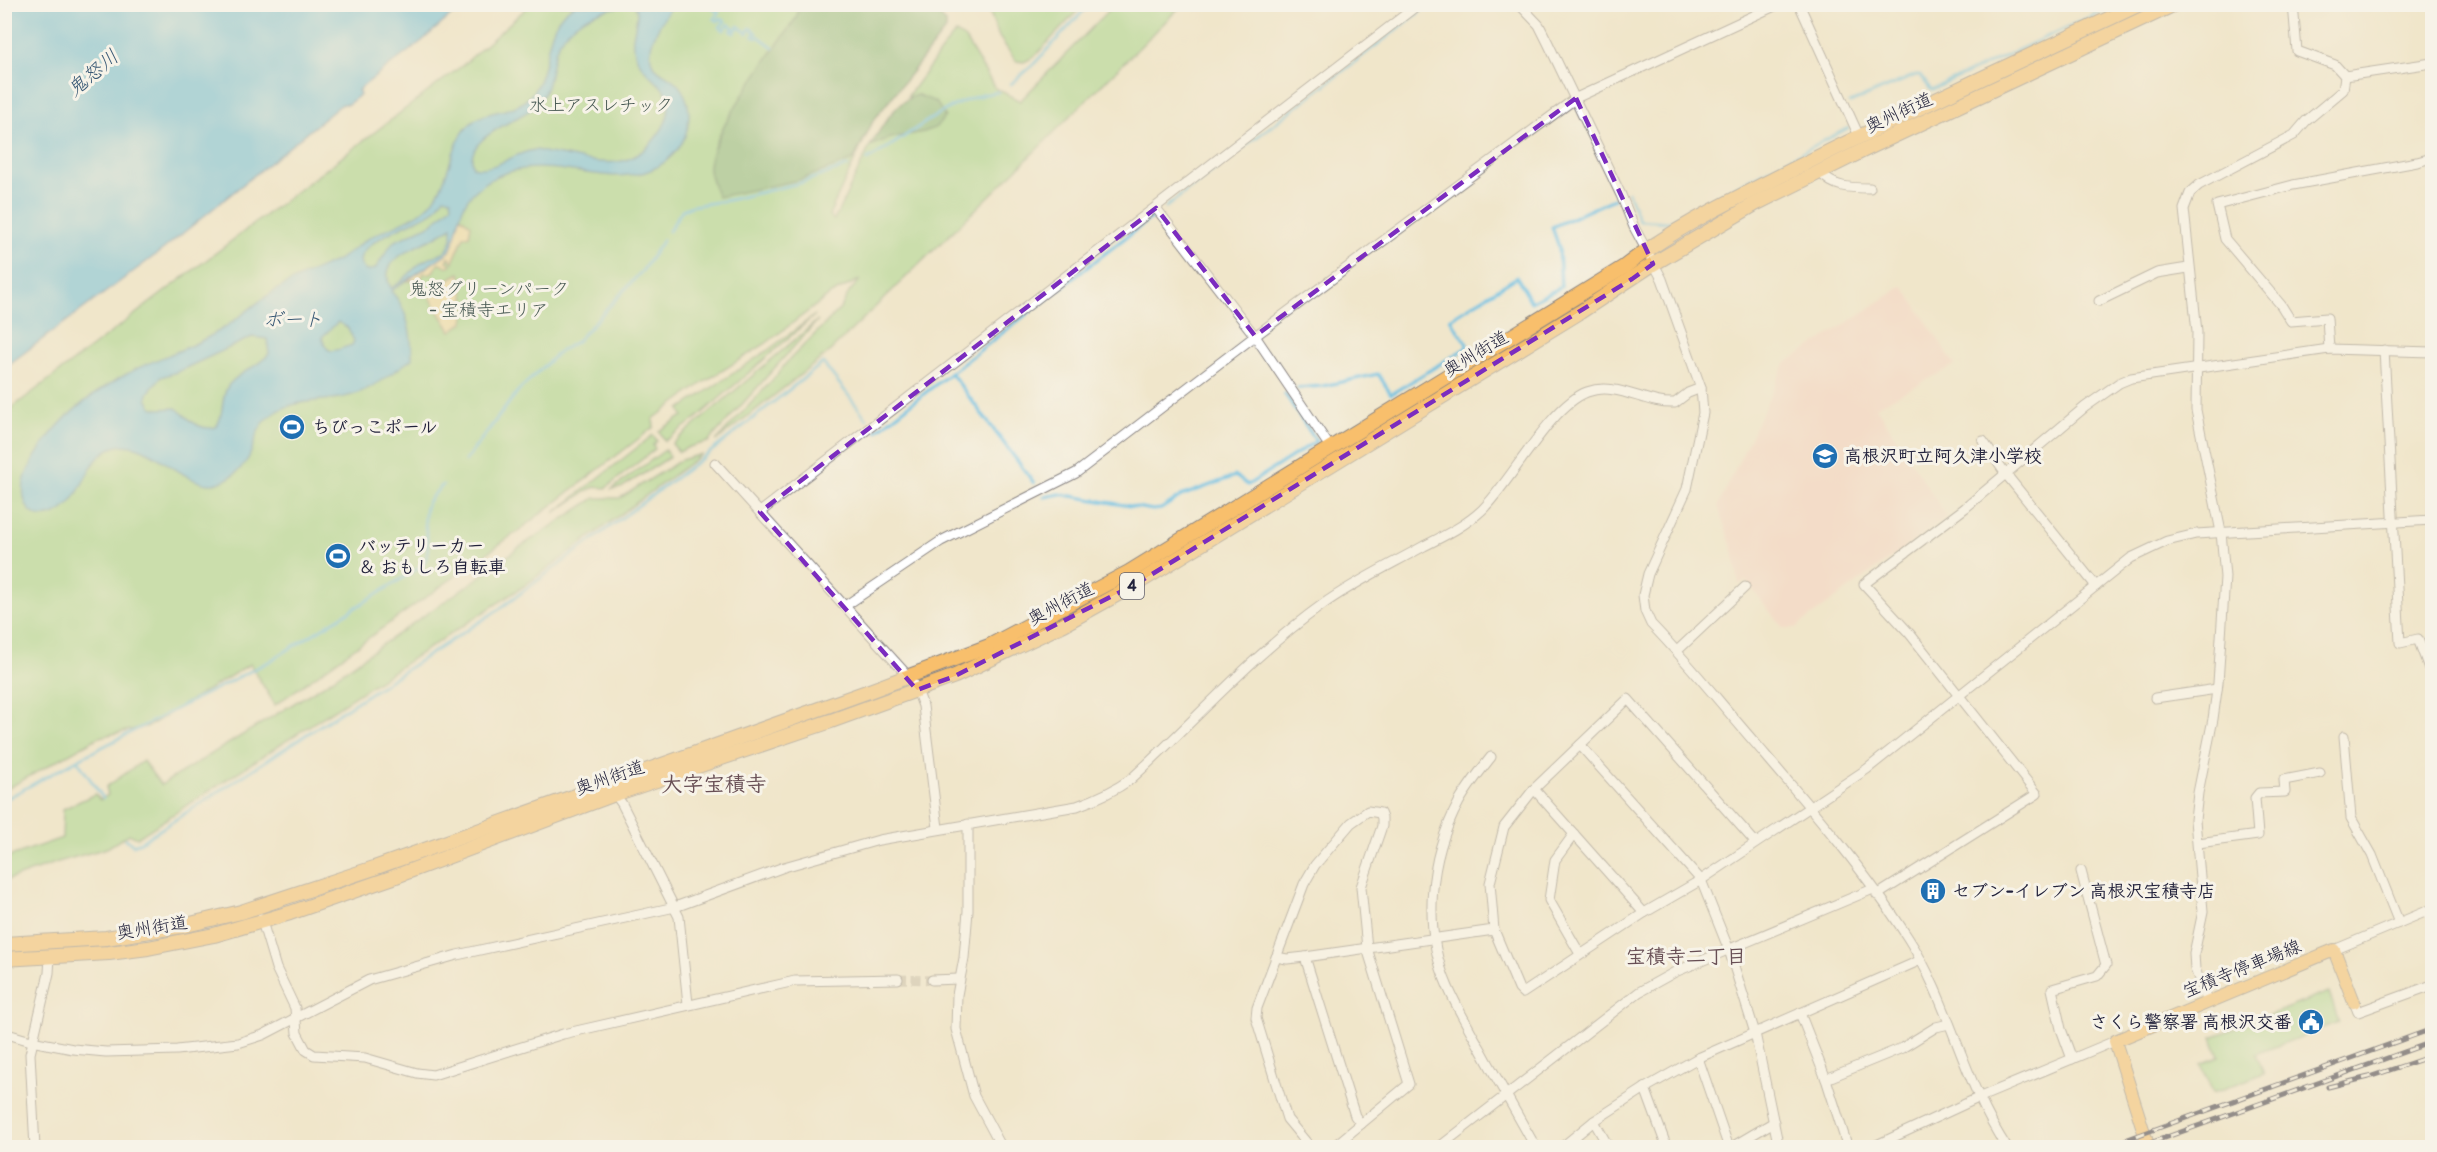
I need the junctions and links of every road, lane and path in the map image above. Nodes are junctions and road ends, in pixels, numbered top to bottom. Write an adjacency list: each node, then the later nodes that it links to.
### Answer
1 (1419, 4): 15 (street)
2 (1519, 4): 10 (street)
3 (1779, 4): 10 (street)
4 (1799, 4): 11 (street)
5 (2140, 4): 11 (highway, 奥州街道 / 4)
6 (2175, 4): 13 (highway, 奥州街道 / 4)
7 (2294, 4): 9 (street)
8 (2433, 63): 9 (street)
9 (2345, 76): 18 (street)
10 (1576, 98): 16 (street); 20 (street)
11 (1859, 136): 16 (highway, 奥州街道 / 4)
12 (2433, 158): 21 (street)
13 (1820, 172): 14 (street); 17 (highway, 奥州街道 / 4)
14 (1870, 188)
15 (1156, 208): 20 (street); 30 (street)
16 (1646, 250): 17 (street); 27 (highway, 奥州街道 / 4)
17 (1653, 264): 25 (street); 41 (highway, 奥州街道 / 4)
18 (2188, 268): 19 (street); 24 (street)
19 (2099, 301)
20 (1255, 336): 27 (street); 36 (street)
21 (2329, 349): 22 (street); 24 (street)
22 (2384, 351): 23 (street); 32 (street)
23 (2433, 352)
24 (2196, 368): 29 (street); 33 (street)
25 (1701, 387): 37 (street); 51 (street)
26 (1983, 441): 29 (street)
27 (1330, 447): 39 (highway, 奥州街道 / 4)
28 (715, 463): 30 (street)
29 (2005, 473): 34 (street); 42 (street)
30 (760, 512): 36 (street)
31 (2433, 520): 32 (street)
32 (2394, 522): 33 (street); 38 (street)
33 (2221, 532): 34 (street); 40 (street)
34 (2096, 586): 42 (street)
35 (1744, 587): 37 (street)
36 (845, 606): 39 (street)
37 (1677, 651): 50 (street)
38 (2433, 670)
39 (909, 676): 41 (street); 59 (highway, 奥州街道 / 4)
40 (2217, 689): 43 (street); 55 (street)
41 (917, 690): 49 (highway, 奥州街道 / 4); 52 (street)
42 (1958, 697): 50 (street); 58 (street)
43 (2156, 698)
44 (2344, 736): 64 (street)
45 (1580, 745): 48 (street); 54 (street); 57 (street)
46 (1491, 757): 66 (street)
47 (2319, 773): 55 (street)
48 (1534, 789): 53 (street); 65 (street)
49 (615, 794): 60 (street); 63 (highway, 奥州街道 / 4)
50 (1810, 807): 54 (street); 58 (street)
51 (968, 824): 52 (street); 78 (street)
52 (938, 828): 60 (street)
53 (1574, 834): 62 (street); 71 (street)
54 (1755, 842): 57 (street)
55 (2198, 843): 81 (street)
56 (2081, 871): 92 (street)
57 (1701, 880): 62 (street); 69 (street)
58 (1875, 892): 69 (street); 76 (street)
59 (257, 907): 63 (street); 67 (highway, 奥州街道 / 4)
60 (675, 907): 83 (street); 85 (street)
61 (2433, 909): 64 (street)
62 (1644, 913): 71 (street)
63 (262, 922): 72 (highway, 奥州街道 / 4); 85 (street)
64 (2398, 923): 70 (street)
65 (1494, 930): 66 (street); 71 (street)
66 (1435, 938): 68 (street); 95 (street)
67 (4, 944)
68 (1367, 948): 73 (street); 74 (street); 99 (street)
69 (1730, 950): 88 (street); 95 (street)
70 (2334, 950): 81 (main road, 宝積寺停車場線); 82 (main road)
71 (1580, 954)
72 (50, 957): 75 (highway, 奥州街道 / 4); 89 (street)
73 (1276, 957): 74 (street); 102 (street)
74 (1305, 957): 99 (street)
75 (4, 959)
76 (1921, 960): 84 (street); 86 (street)
77 (898, 979): 83 (street)
78 (959, 979): 79 (street); 101 (street)
79 (932, 980)
80 (2433, 985): 82 (street)
81 (2208, 1002): 90 (main road, 宝積寺停車場線)
82 (2354, 1002)
83 (688, 1004): 85 (street)
84 (1800, 1013): 88 (street); 93 (street)
85 (296, 1018): 89 (street)
86 (1949, 1024): 93 (street); 96 (street)
87 (4, 1033): 89 (street)
88 (1755, 1033): 91 (street); 98 (street)
89 (31, 1041): 100 (street)
90 (2115, 1041): 92 (street); 114 (main road)
91 (1698, 1058): 94 (street); 109 (street)
92 (2072, 1059): 96 (street)
93 (1826, 1079): 111 (street)
94 (1645, 1088): 97 (street); 108 (street)
95 (1506, 1096): 104 (street); 105 (street)
96 (1978, 1098): 112 (street); 113 (street)
97 (1594, 1121): 106 (street); 107 (street)
98 (1774, 1122): 109 (street); 110 (street)
99 (1361, 1124): 103 (street)
100 (35, 1148)
101 (1002, 1148)
102 (1311, 1148)
103 (1332, 1148)
104 (1438, 1148)
105 (1536, 1148)
106 (1560, 1148)
107 (1609, 1148)
108 (1667, 1148)
109 (1730, 1148)
110 (1779, 1148)
111 (1848, 1148)
112 (1870, 1148)
113 (2007, 1148)
114 (2149, 1148)

